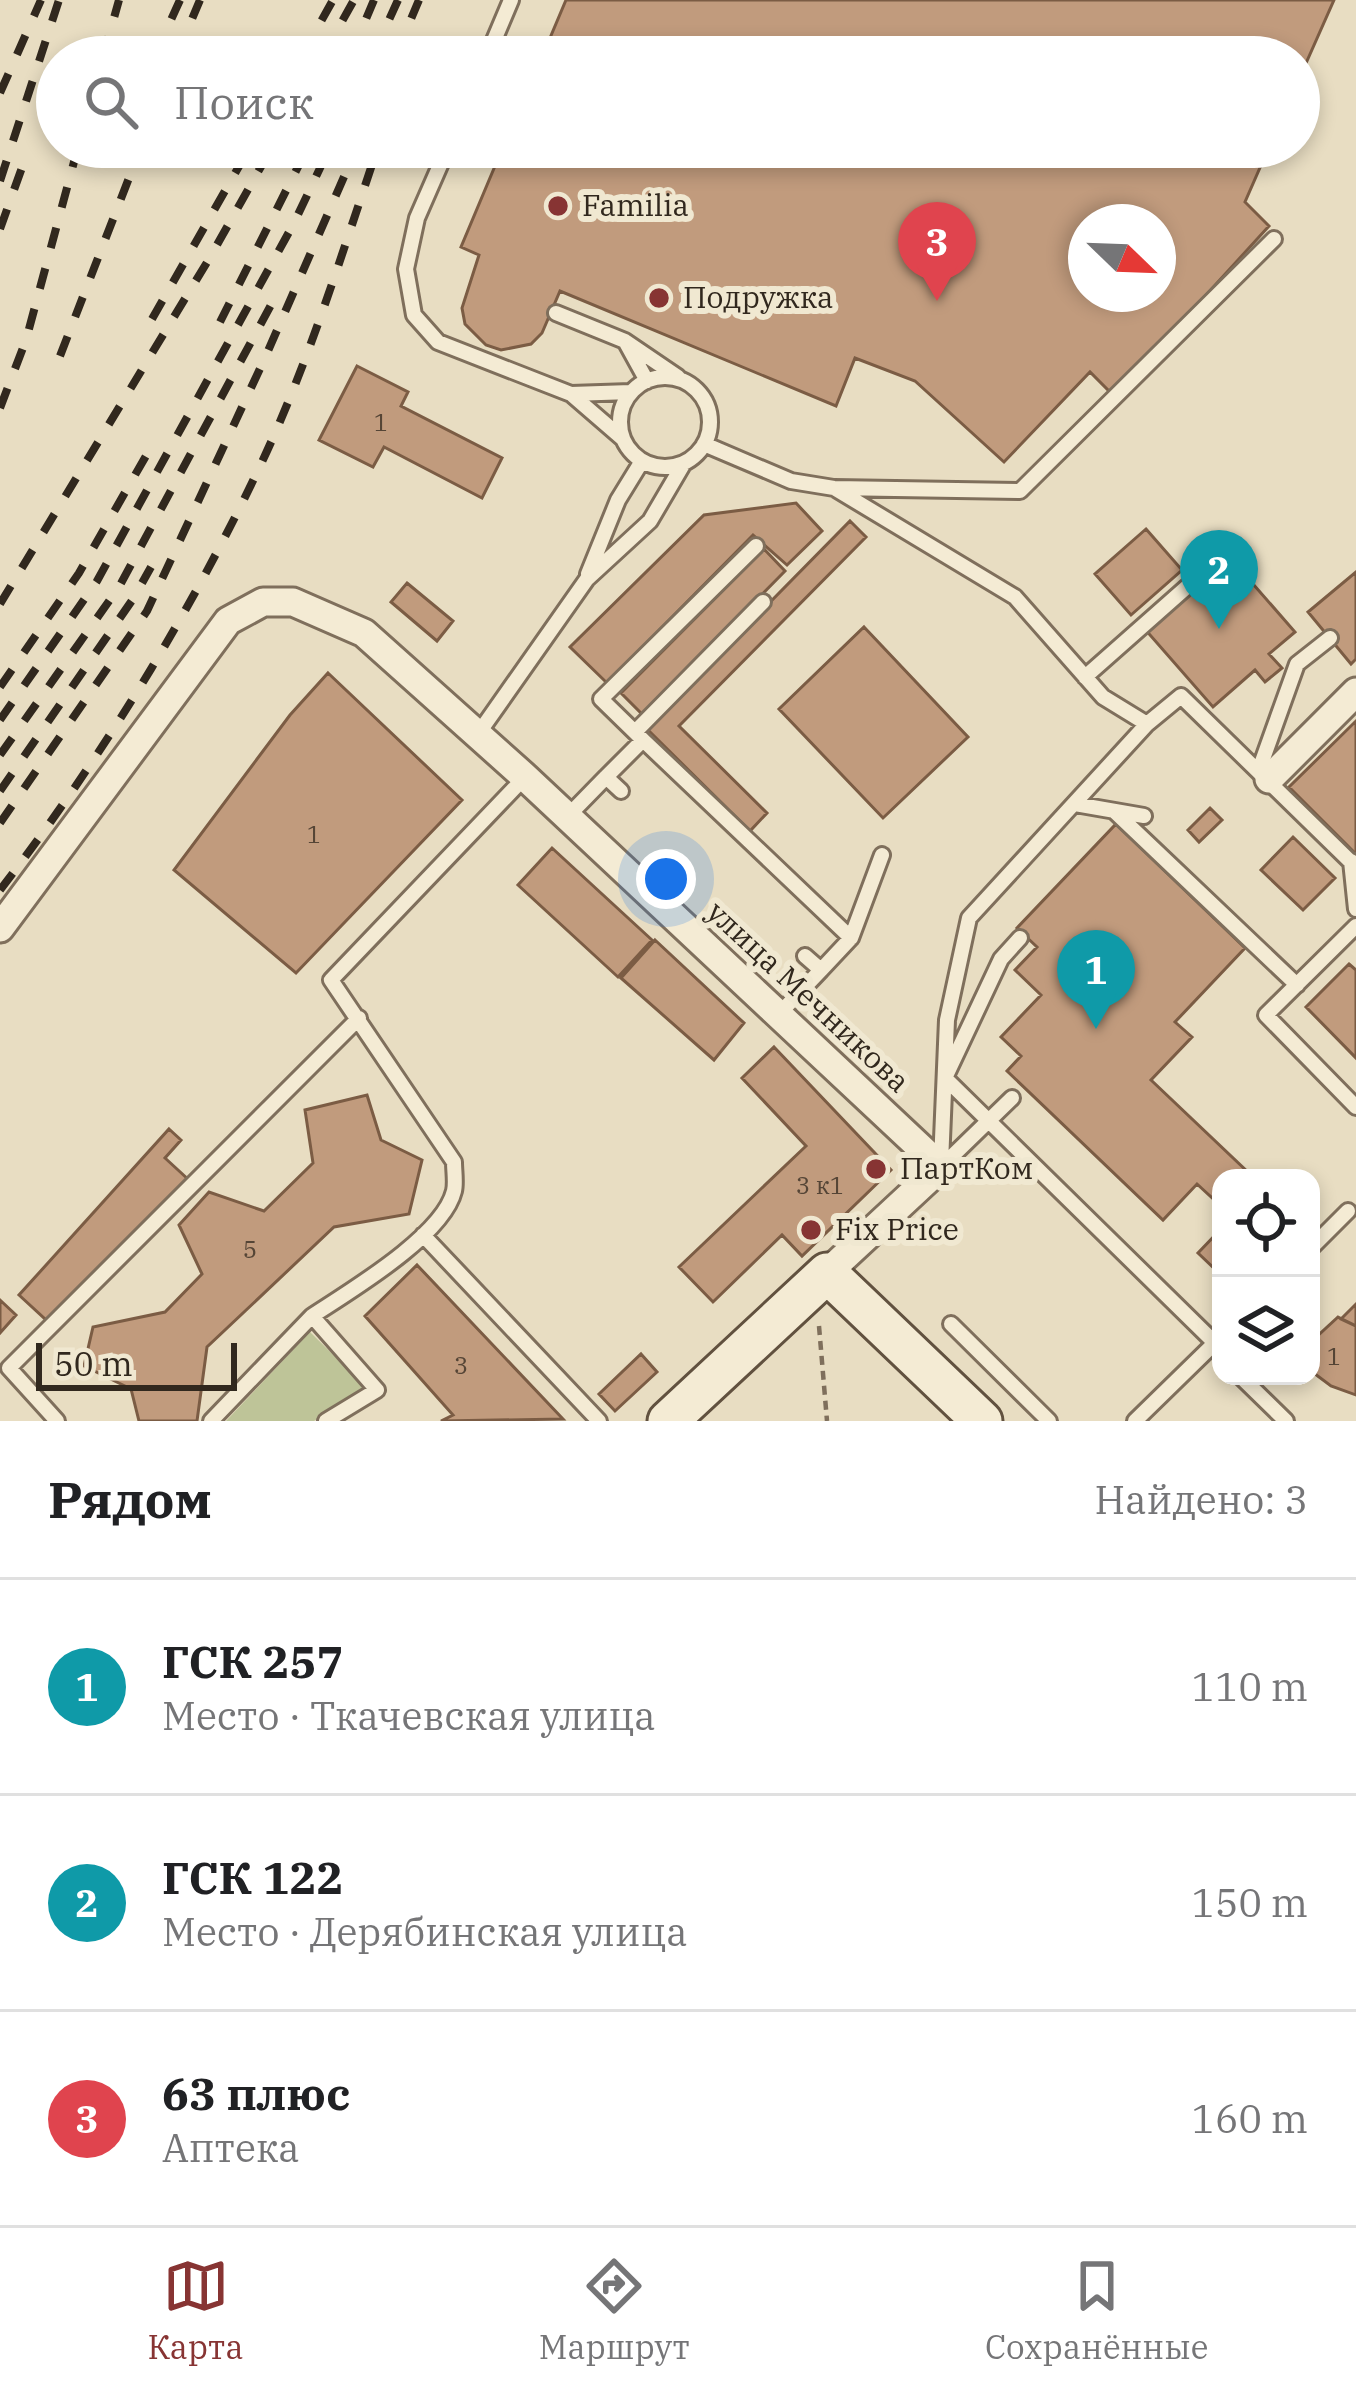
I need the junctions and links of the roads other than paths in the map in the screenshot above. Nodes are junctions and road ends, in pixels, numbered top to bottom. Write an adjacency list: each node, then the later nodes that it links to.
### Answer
1 (511, 0): 2 (lane)
2 (496, 36)
3 (439, 168): 10 (lane)
4 (1274, 239): 15 (lane)
5 (556, 313): 6 (lane)
6 (626, 341): 7 (lane); 8 (lane)
7 (647, 381): 8 (lane); 9 (lane)
8 (685, 382): 12 (lane)
9 (631, 392): 10 (lane); 11 (lane)
10 (571, 394): 11 (lane)
11 (623, 439): 13 (lane)
12 (704, 444): 14 (lane); 15 (lane)
13 (642, 460): 14 (lane); 18 (lane)
14 (684, 463): 18 (lane)
15 (834, 488): 21 (lane)
16 (756, 546): 25 (lane)
17 (1206, 570): 21 (lane)
18 (586, 579): 24 (lane)
19 (763, 602): 25 (lane)
20 (1330, 638): 26 (lane)
21 (1085, 677): 23 (lane)
22 (1356, 692): 26 (street)
23 (1147, 724): 26 (lane); 30 (lane)
24 (478, 734): 27 (street, улица Мечникова); 38 (street, улица Мечникова)
25 (639, 736): 28 (lane); 39 (lane)
26 (1264, 775): 35 (lane)
27 (525, 777): 33 (street, улица Мечникова); 45 (lane)
28 (606, 777): 29 (lane); 33 (lane)
29 (621, 791)
30 (1075, 804): 31 (lane); 46 (lane)
31 (1114, 811): 32 (lane); 43 (lane)
32 (1144, 816)
33 (567, 817): 44 (street, улица Мечникова)
34 (882, 855): 39 (lane)
35 (1353, 864): 36 (lane)
36 (1356, 910)
37 (1356, 926): 43 (lane)
38 (0, 928)
39 (850, 938): 42 (lane)
40 (1020, 938): 46 (lane)
41 (805, 956): 42 (lane)
42 (821, 970): 44 (lane)
43 (1297, 985): 48 (lane)
44 (778, 1015): 50 (street, улица Мечникова)
45 (358, 1018): 52 (lane); 60 (lane)
46 (945, 1078): 49 (lane); 50 (lane)
47 (1012, 1098): 49 (lane)
48 (1356, 1107)
49 (989, 1121): 50 (lane); 57 (lane)
50 (941, 1167): 54 (street)
51 (1348, 1211): 53 (lane)
52 (423, 1235): 55 (lane); 63 (lane)
53 (1320, 1239)
54 (821, 1278): 64 (main road); 65 (main road)
55 (312, 1316): 61 (lane); 62 (lane)
56 (951, 1324): 66 (lane)
57 (1212, 1341)
58 (1212, 1351): 67 (lane)
59 (1249, 1385): 68 (lane)
60 (57, 1421)
61 (211, 1421)
62 (326, 1421)
63 (599, 1421)
64 (668, 1421)
65 (982, 1421)
66 (1049, 1421)
67 (1135, 1421)
68 (1286, 1421)

